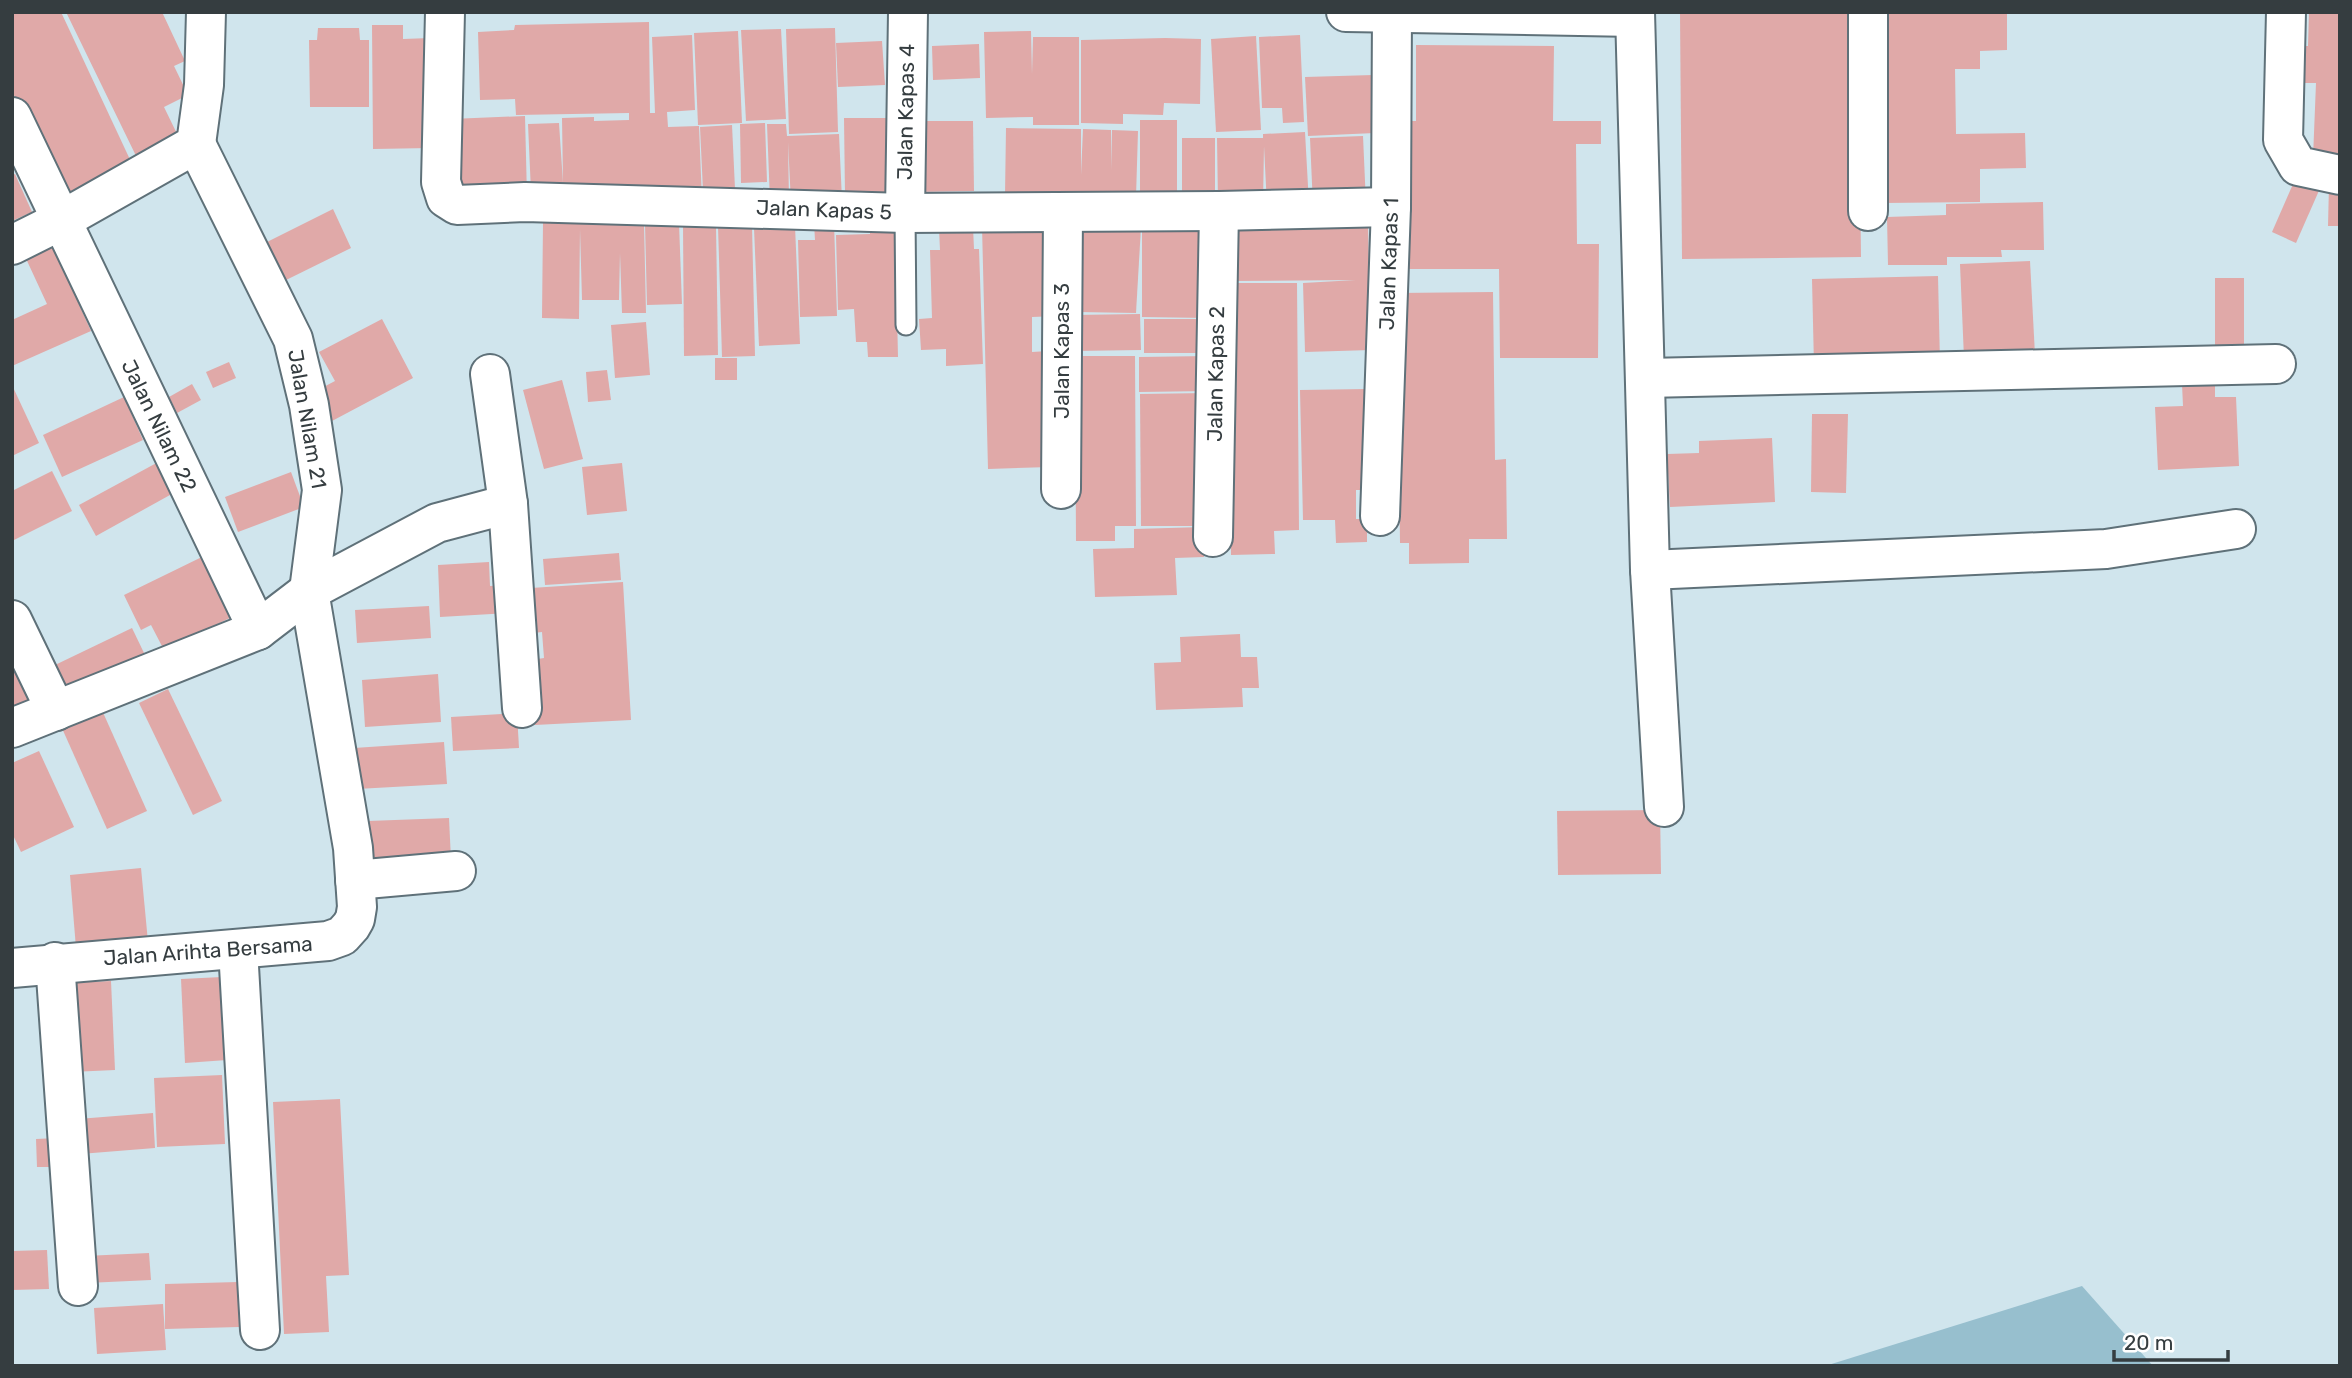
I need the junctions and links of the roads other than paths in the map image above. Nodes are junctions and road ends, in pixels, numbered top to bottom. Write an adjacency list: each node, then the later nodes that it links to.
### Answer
1 (206, 12): 10 (street)
2 (445, 12): 15 (street, Jalan Kapas 5)
3 (908, 12): 15 (street, Jalan Kapas 4)
4 (1346, 12): 5 (street)
5 (1392, 12): 8 (street); 12 (street, Jalan Kapas 1)
6 (1868, 12): 14 (street)
7 (2286, 12): 11 (street)
8 (1635, 15): 22 (street)
9 (12, 117): 17 (street, Jalan Nilam 22)
10 (195, 144): 17 (street); 29 (street, Jalan Nilam 21)
11 (2340, 175)
12 (1391, 207): 13 (street, Jalan Kapas 5); 25 (street, Jalan Kapas 1)
13 (1219, 211): 16 (street, Jalan Kapas 5); 27 (street, Jalan Kapas 2)
14 (1868, 211)
15 (905, 213): 16 (street, Jalan Kapas 5); 19 (lane)
16 (1063, 213): 23 (street, Jalan Kapas 3)
17 (60, 221): 18 (street); 31 (street, Jalan Nilam 22)
18 (12, 245)
19 (906, 326)
20 (2276, 364): 22 (street)
21 (490, 374): 24 (street)
22 (1646, 378): 28 (street)
23 (1061, 489)
24 (509, 504): 29 (street); 32 (street)
25 (1380, 516)
26 (2235, 529): 28 (street)
27 (1213, 537)
28 (1650, 570): 35 (street)
29 (309, 591): 31 (street); 37 (street, Jalan Nilam 21)
30 (12, 620): 33 (street)
31 (258, 630): 33 (street)
32 (522, 708)
33 (56, 711): 34 (street)
34 (12, 729)
35 (1664, 807)
36 (456, 871): 37 (street)
37 (355, 880): 38 (street, Jalan Arihta Bersama)
38 (238, 949): 39 (street, Jalan Arihta Bersama); 42 (street)
39 (55, 962): 40 (street, Jalan Arihta Bersama); 41 (street)
40 (12, 968)
41 (78, 1286)
42 (260, 1330)

